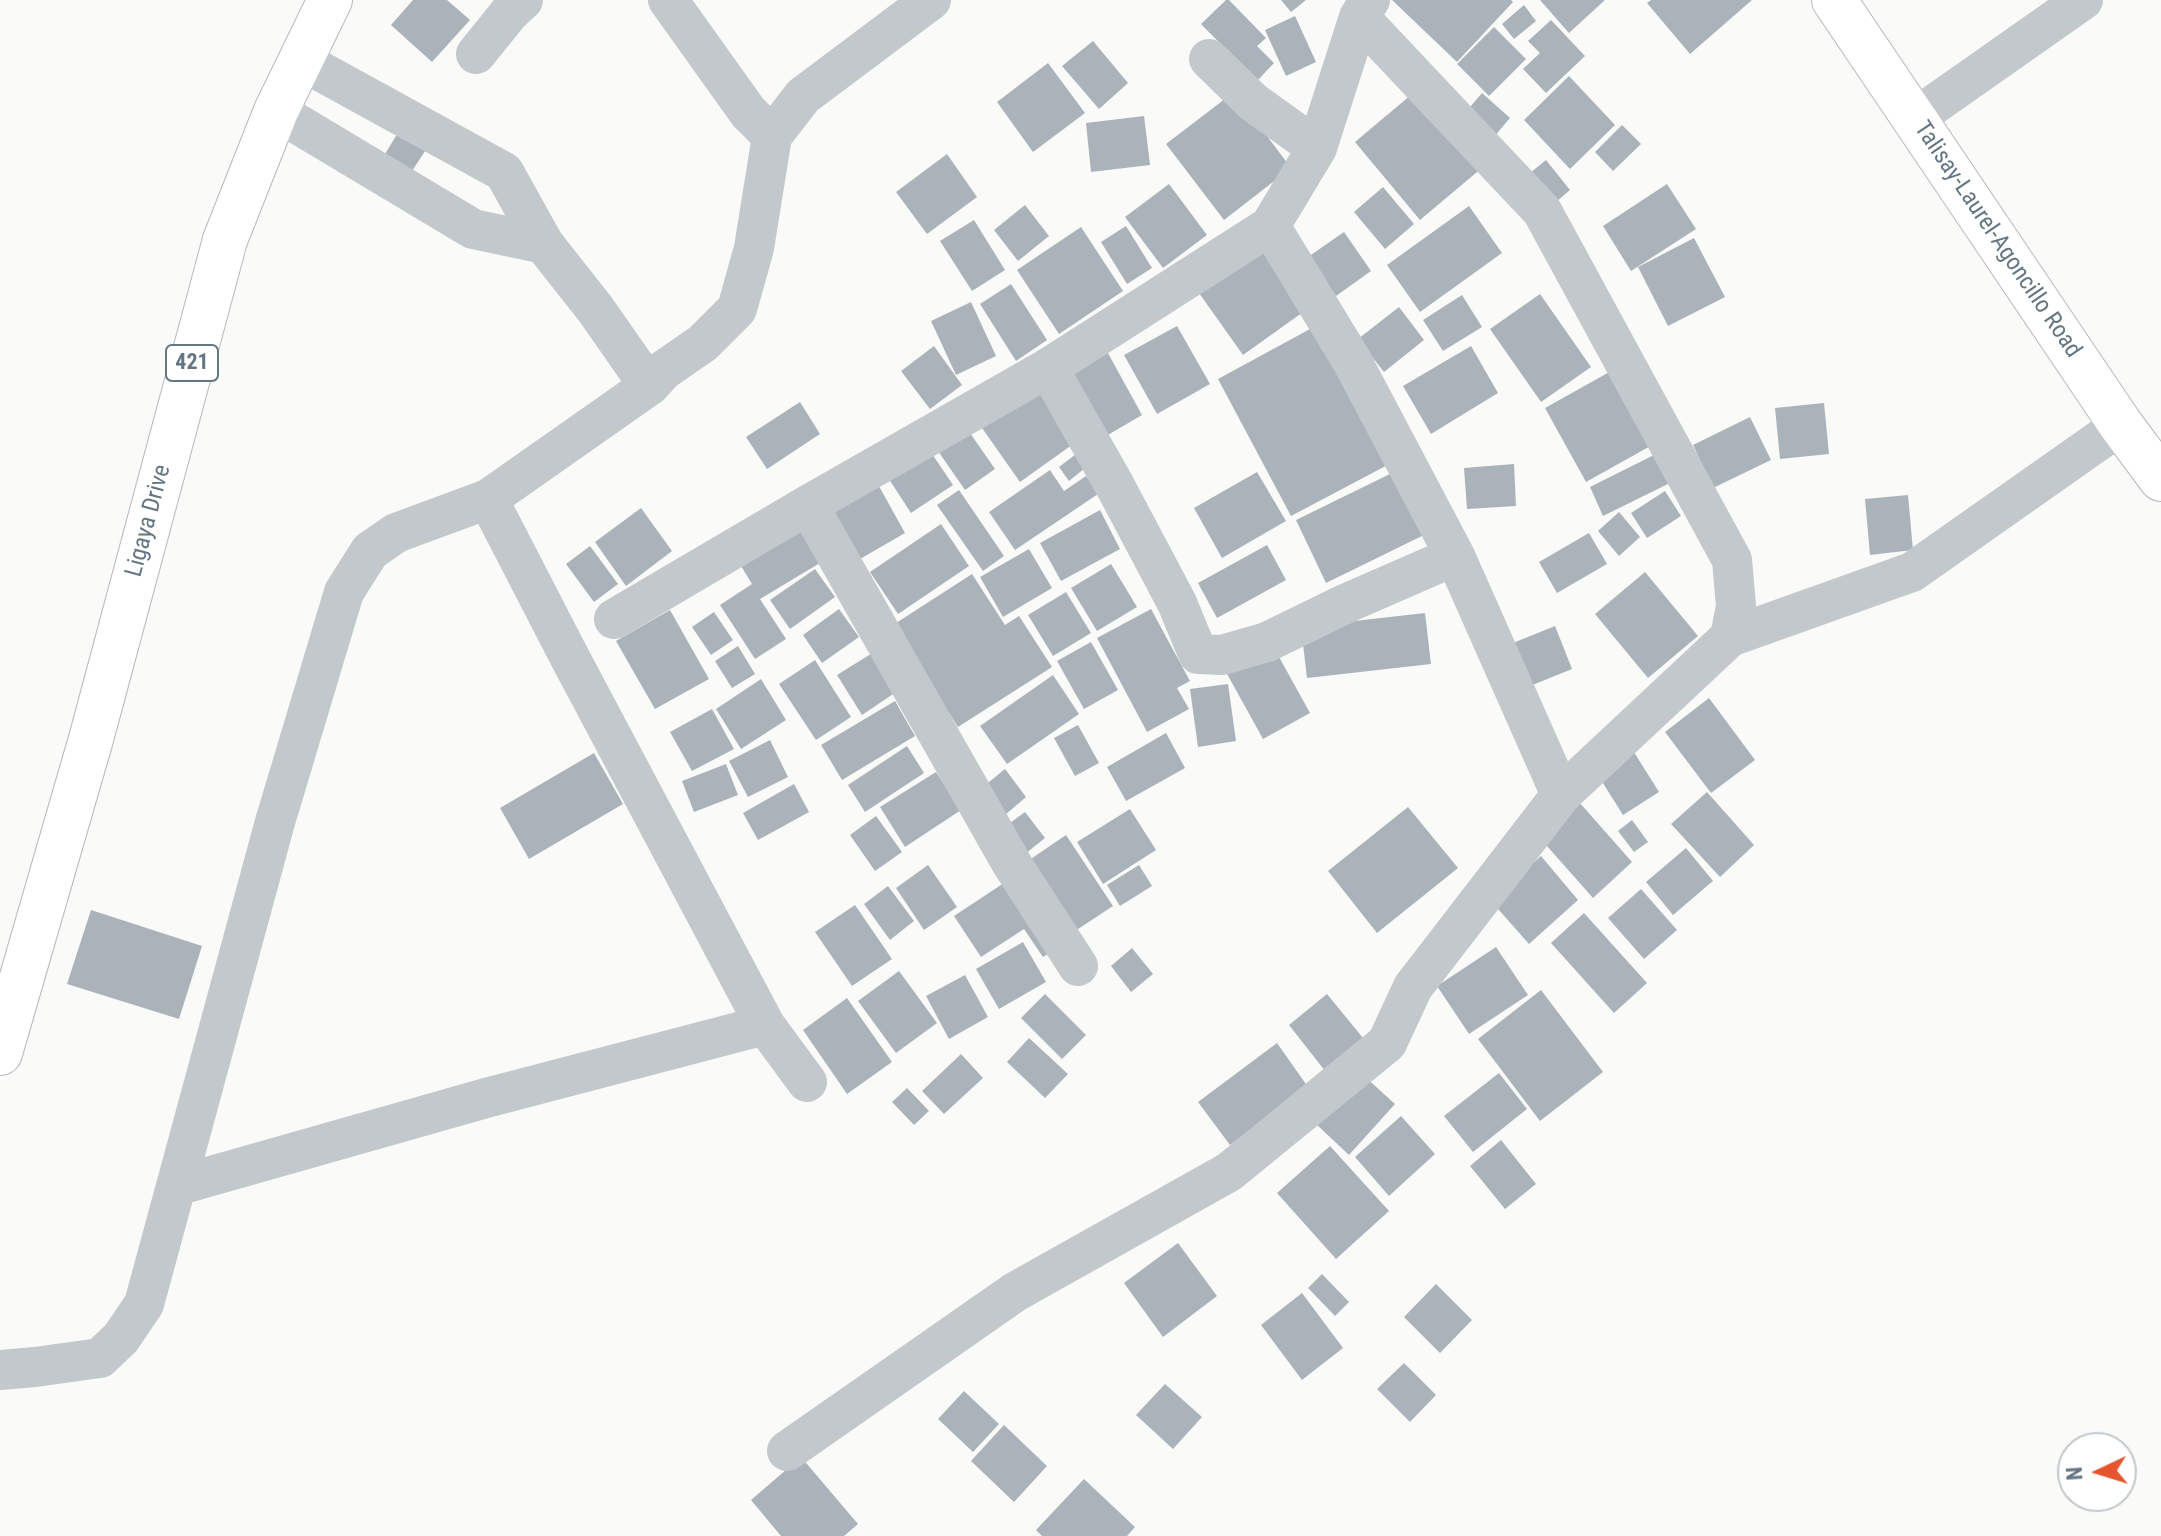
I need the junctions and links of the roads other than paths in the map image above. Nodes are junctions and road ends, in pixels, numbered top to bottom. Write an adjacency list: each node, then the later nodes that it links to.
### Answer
1 (330, 0): 10 (main road, Ligaya Drive / 421)
2 (523, 0): 8 (street)
3 (668, 0): 13 (street)
4 (931, 0): 13 (street)
5 (1834, 0): 12 (main road, Talisay-Laurel-Agoncillo Road)
6 (2083, 0): 12 (street)
7 (1364, 9): 14 (street); 24 (street)
8 (476, 54)
9 (1209, 59): 14 (street)
10 (300, 60): 11 (main road, Ligaya Drive / 421); 16 (street)
11 (276, 111): 16 (street); 28 (main road, Ligaya Drive / 421)
12 (1915, 118): 19 (main road, Talisay-Laurel-Agoncillo Road)
13 (772, 136): 18 (street)
14 (1317, 148): 15 (street)
15 (1270, 226): 17 (street); 22 (street)
16 (544, 244): 18 (street)
17 (1048, 368): 21 (street); 22 (street)
18 (649, 386): 20 (street)
19 (2141, 452): 24 (street)
20 (488, 499): 27 (street); 30 (street)
21 (808, 505): 23 (street); 26 (street)
22 (1455, 556): 25 (street)
23 (614, 619)
24 (1730, 637): 25 (street)
25 (1561, 795): 32 (street)
26 (1078, 966)
27 (765, 1025): 29 (street); 30 (street)
28 (0, 1053)
29 (807, 1082)
30 (176, 1186): 31 (street)
31 (0, 1370)
32 (787, 1451)

